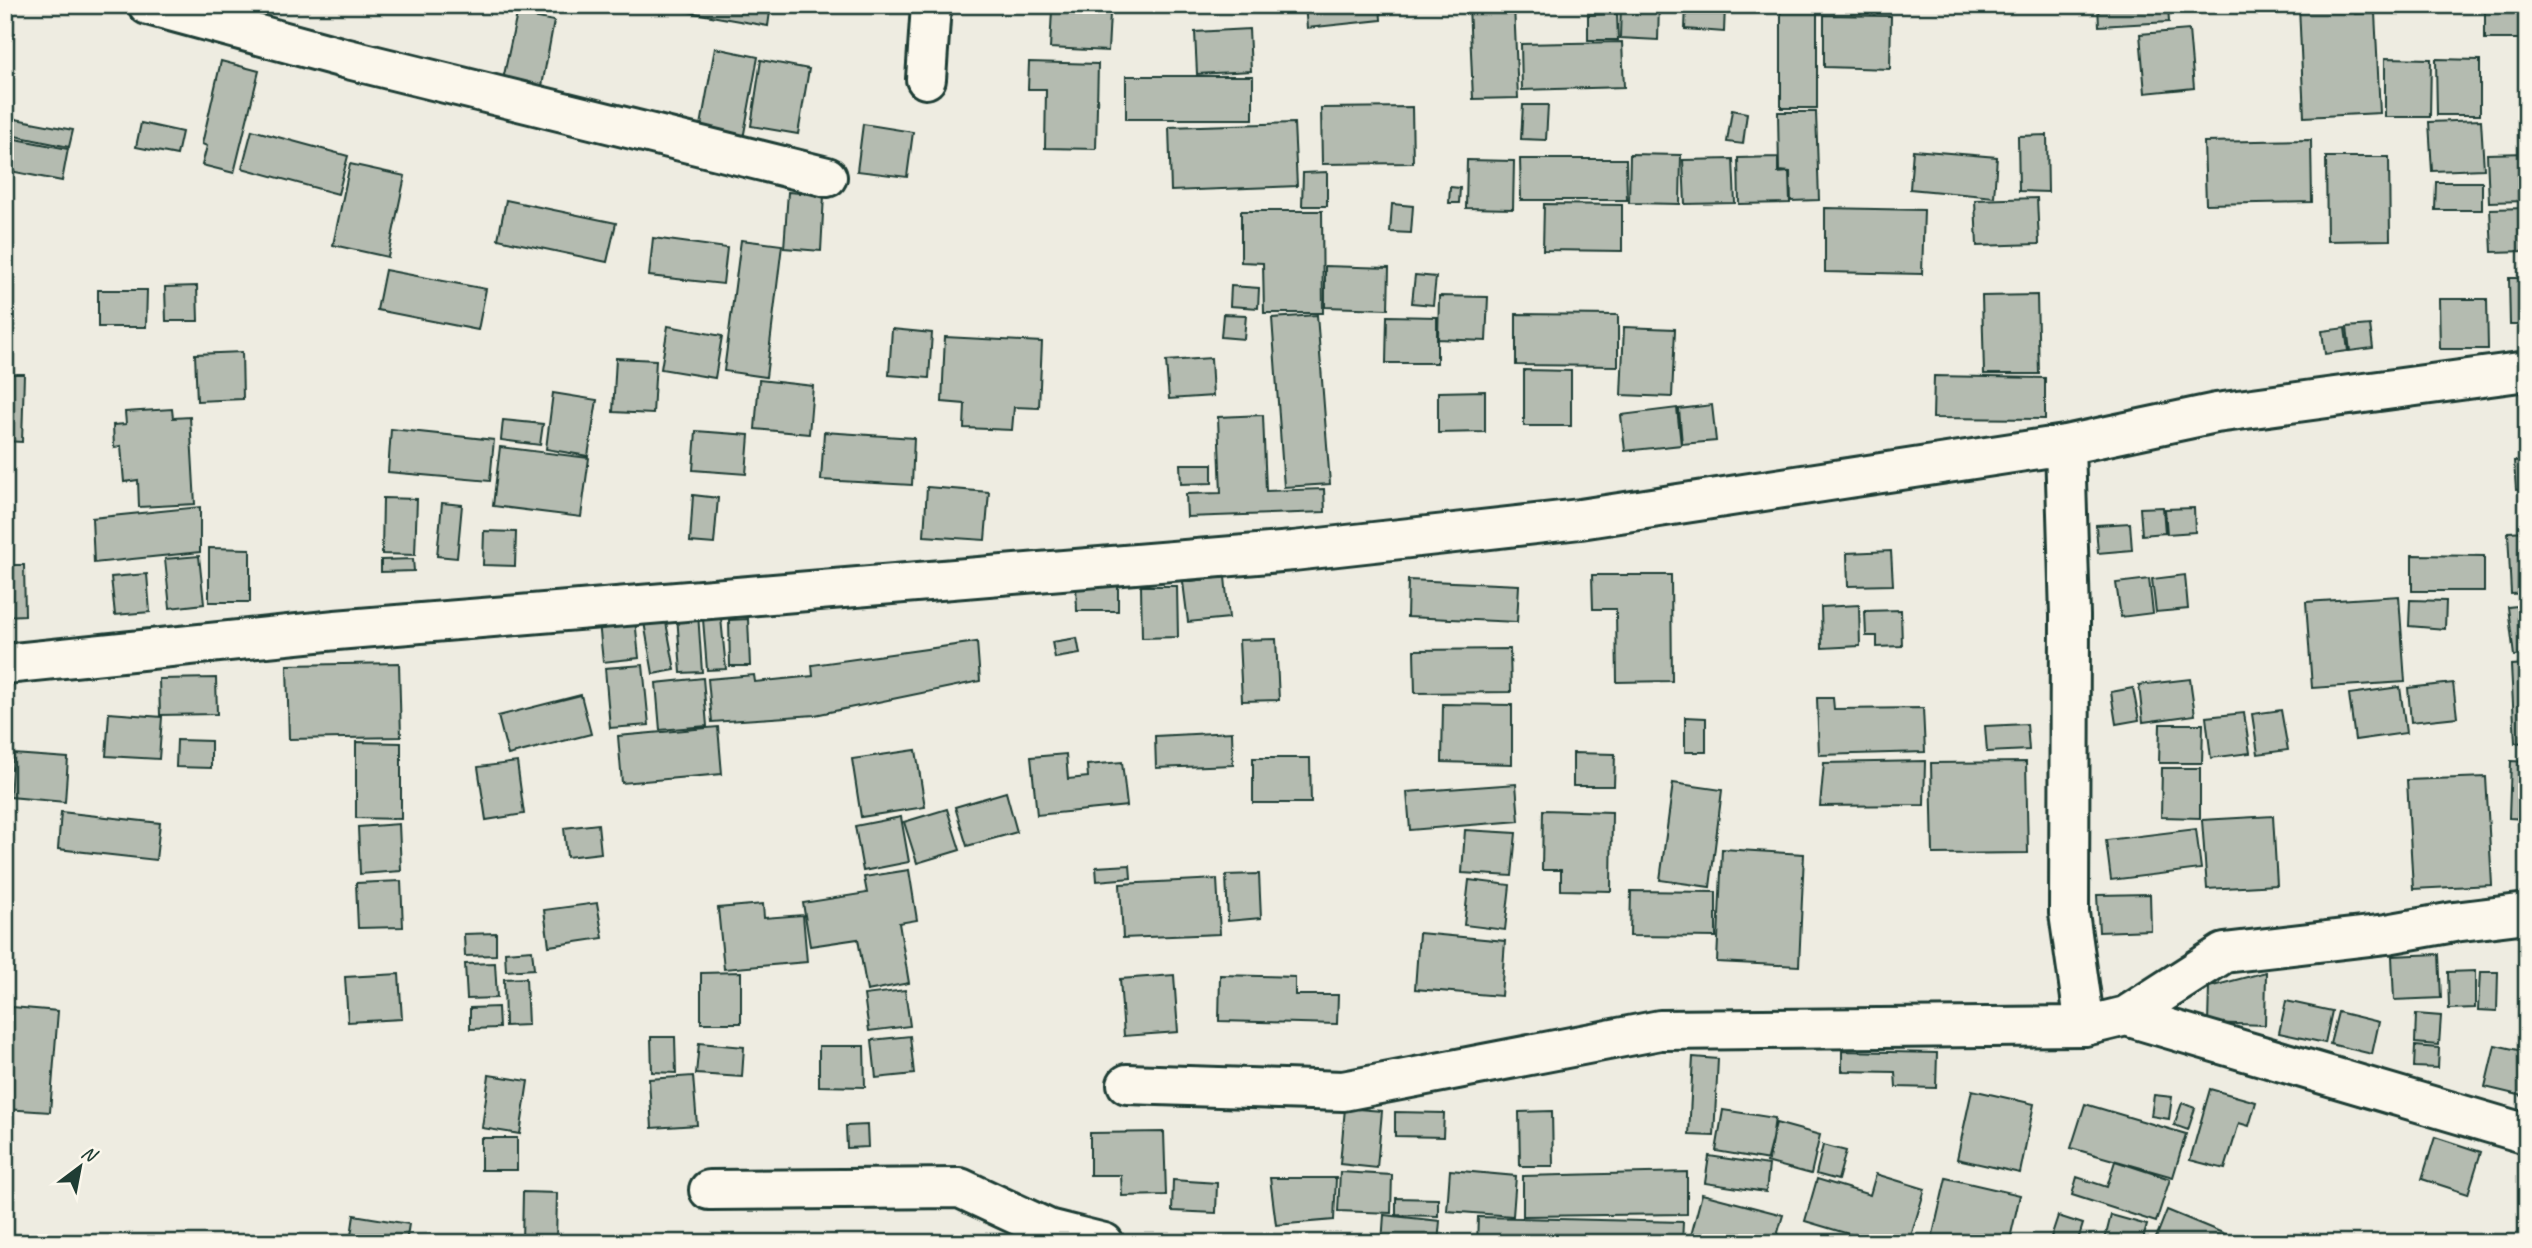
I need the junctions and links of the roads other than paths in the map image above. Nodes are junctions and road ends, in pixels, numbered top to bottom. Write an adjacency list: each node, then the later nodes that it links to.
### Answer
1 (148, 5): 4 (street)
2 (931, 5): 3 (street)
3 (926, 79)
4 (827, 177)
5 (2527, 371): 6 (street)
6 (2065, 445): 7 (street); 10 (street)
7 (5, 664)
8 (2527, 913): 9 (street)
9 (2126, 1016): 10 (street); 12 (street)
10 (2085, 1026): 11 (street)
11 (1127, 1083)
12 (2527, 1135)
13 (709, 1190): 14 (street)
14 (1047, 1236): 15 (street)
15 (1104, 1243)

